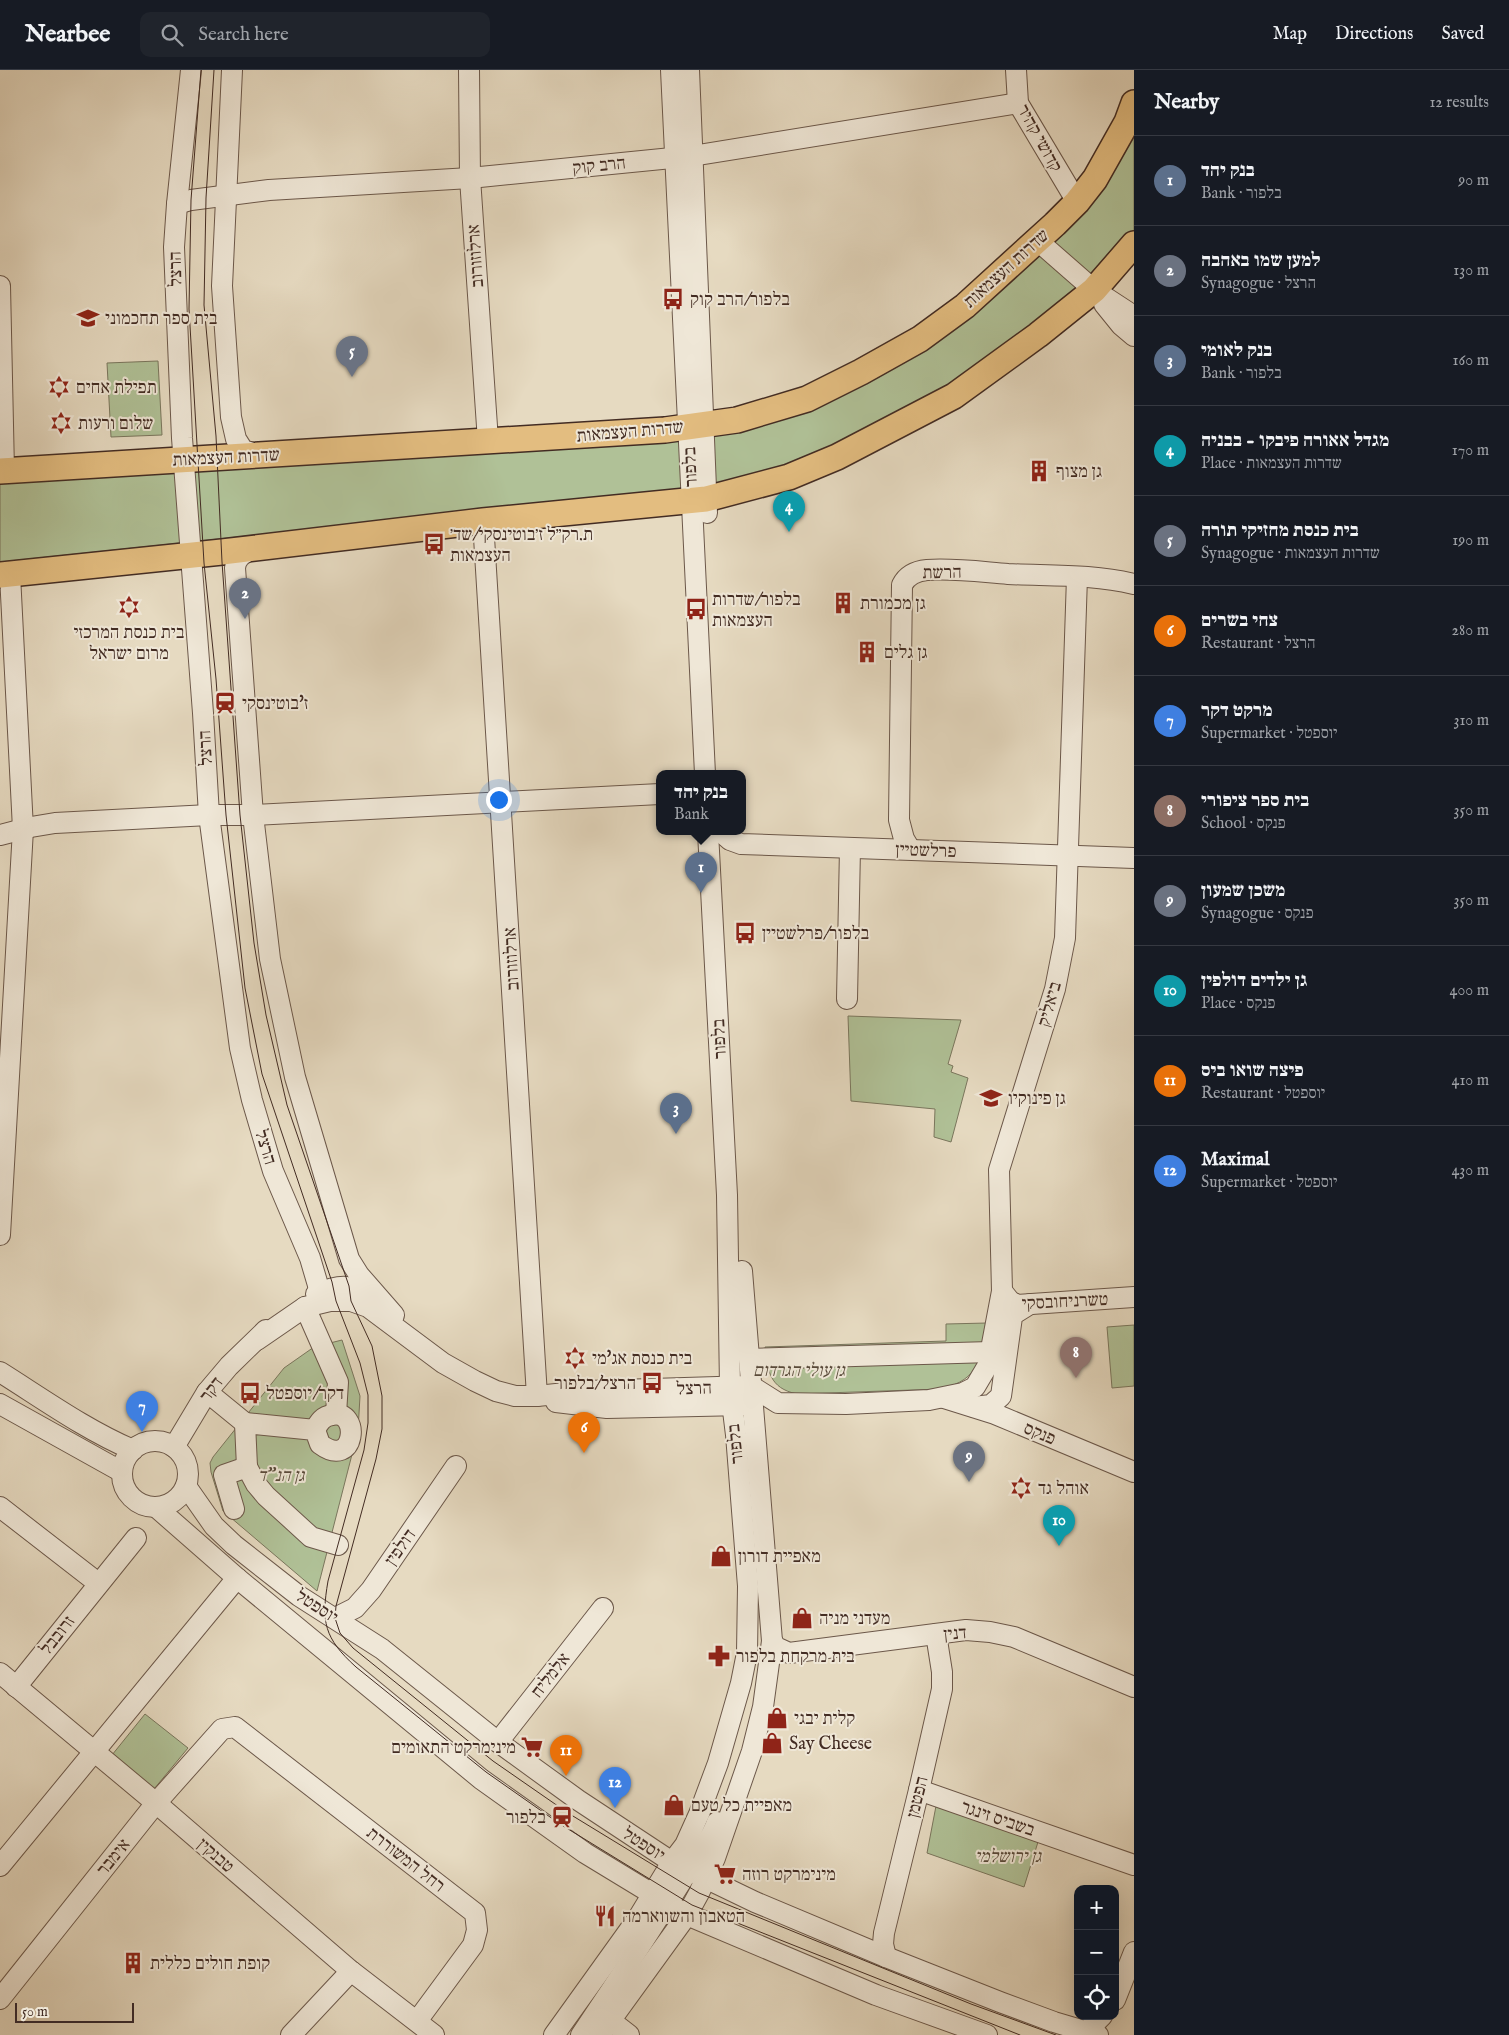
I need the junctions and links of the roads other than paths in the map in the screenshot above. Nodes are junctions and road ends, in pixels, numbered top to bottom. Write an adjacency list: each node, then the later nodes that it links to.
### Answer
1 (191, 70): 15 (street, הרצל)
2 (232, 70): 9 (street)
3 (469, 70): 11 (street, ארלוזורוב)
4 (671, 70): 10 (street, בלפור)
5 (689, 70): 10 (street, בלפור)
6 (1016, 70): 7 (street, קדושי קהיר)
7 (1018, 103): 10 (street, הרב קוק); 14 (street, קדושי קהיר)
8 (1134, 103): 14 (main road, שדרות העצמאות)
9 (229, 151): 12 (street); 13 (street)
10 (684, 157): 11 (street, הרב קוק); 22 (street, בלפור)
11 (470, 178): 12 (street, הרב קוק); 23 (street, ארלוזורוב)
12 (269, 190): 13 (street, הרב קוק)
13 (226, 194): 15 (street, הרב קוק); 24 (street)
14 (1077, 202): 16 (main road, שדרות העצמאות)
15 (177, 204): 25 (street, הרצל)
16 (1038, 241): 19 (street); 22 (main road, שדרות העצמאות)
17 (1134, 244): 19 (main road)
18 (0, 286): 26 (street)
19 (1094, 290): 20 (street); 21 (street); 27 (main road)
20 (1134, 316)
21 (1134, 336)
22 (696, 425): 23 (main road, שדרות העצמאות); 27 (street, בלפור)
23 (488, 441): 24 (main road, שדרות העצמאות)
24 (259, 456): 25 (main road, שדרות העצמאות)
25 (184, 459): 26 (main road, שדרות העצמאות); 30 (street, הרצל)
26 (2, 471)
27 (699, 500): 28 (main road); 34 (street, בלפור); 35 (street, בלפור)
28 (483, 521): 29 (main road); 37 (street, ארלוזורוב)
29 (254, 548): 30 (main road); 39 (street, הרצל)
30 (190, 555): 31 (main road); 38 (street, הרצל)
31 (5, 575): 40 (street)
32 (1077, 577): 33 (street, הרשת); 46 (street, הרשת); 47 (street, ביאליק)
33 (1134, 584)
34 (705, 770)
35 (718, 770)
36 (656, 794): 37 (street)
37 (501, 802): 39 (street); 66 (street, ארלוזורוב)
38 (209, 815): 39 (street); 40 (street); 52 (street, הרצל)
39 (253, 815): 57 (street, הרצל)
40 (22, 829): 41 (street); 50 (street)
41 (0, 834)
42 (708, 835): 67 (street, בלפור)
43 (721, 835): 62 (street, בלפור)
44 (724, 835): 45 (street, פרלשטיין)
45 (850, 848): 46 (street, פרלשטיין); 49 (street)
46 (910, 849): 47 (street, פרלשטיין)
47 (1068, 855): 48 (street, פרלשטיין); 53 (street, ביאליק)
48 (1134, 858)
49 (847, 999)
50 (1, 1205): 51 (street)
51 (0, 1235)
52 (310, 1258): 54 (street, הרצל); 59 (street)
53 (1002, 1292): 56 (street, טשרניחובסקי); 61 (street, ביאליק)
54 (325, 1297): 57 (street, הרצל); 58 (street, דקר); 59 (street, דקר); 63 (street, הרצל)
55 (1134, 1297): 56 (street, טשרניחובסקי)
56 (1030, 1304): 72 (street)
57 (385, 1306): 63 (street, הרצל)
58 (305, 1308): 60 (street, דקר); 73 (street)
59 (277, 1318): 60 (street, דקר)
60 (257, 1340): 65 (street, דקר)
61 (991, 1352): 62 (street); 69 (street, ביאליק)
62 (749, 1359): 68 (street, בלפור)
63 (443, 1363): 66 (street, הרצל)
64 (0, 1372): 78 (street)
65 (207, 1392): 74 (street); 77 (street, דקר)
66 (537, 1396): 67 (street, הרצל); 71 (street, הרצל)
67 (730, 1396): 68 (street, הרצל); 71 (street, הרצל); 76 (street, בלפור)
68 (752, 1396): 69 (street, הרצל); 96 (street, בלפור)
69 (944, 1398): 72 (street, פנקס)
70 (0, 1404): 81 (street)
71 (697, 1406): 76 (street)
72 (974, 1407): 82 (street, פנקס)
73 (336, 1414): 75 (street); 75 (street)
74 (245, 1423): 75 (street); 80 (street)
75 (315, 1430)
76 (736, 1435): 94 (street, בלפור)
77 (174, 1447): 78 (street); 83 (street)
78 (133, 1450): 81 (street)
79 (456, 1466): 91 (street, דולפין)
80 (247, 1467): 86 (street); 88 (street)
81 (122, 1472): 85 (street)
82 (1134, 1472)
83 (186, 1486): 85 (street); 93 (street, יוספטל)
84 (0, 1507): 90 (street)
85 (156, 1507): 89 (street, יוספטל)
86 (234, 1509)
87 (136, 1538): 90 (street, זרובבל)
88 (338, 1545)
89 (237, 1578): 103 (street); 109 (street, יוספטל)
90 (98, 1583): 99 (street, זרובבל)
91 (366, 1595): 93 (street, דולפין); 97 (street)
92 (603, 1608): 102 (street, אלמליח)
93 (335, 1618): 97 (street, יוספטל)
94 (747, 1624): 108 (street); 108 (street, בלפור)
95 (936, 1634): 96 (street, דנין); 100 (street, דנין); 104 (street, הפטמן)
96 (772, 1641): 108 (street, בלפור)
97 (382, 1649): 102 (street, יוספטל)
98 (0, 1673): 99 (street, טבנקין)
99 (16, 1687): 103 (street, טבנקין)
100 (1134, 1687)
101 (236, 1727): 105 (street, אימבר); 121 (street, רחל המשוררת)
102 (498, 1742): 108 (street, יוספטל)
103 (95, 1752): 105 (street, טבנקין); 107 (street)
104 (919, 1790): 106 (street, בשביס זינגר); 115 (street, הפטמן)
105 (156, 1803): 116 (street, טבנקין); 119 (street, אימבר)
106 (1134, 1865)
107 (0, 1866)
108 (691, 1866): 110 (street, בלפור); 111 (street); 112 (street, בלפור); 115 (street, יוספטל)
109 (628, 1879): 110 (street, יוספטל); 113 (street)
110 (652, 1894): 111 (street, יוספטל); 113 (street, בלפור)
111 (669, 1904): 112 (street, יוספטל); 117 (street)
112 (687, 1915): 122 (street, בלפור); 129 (street, יוספטל)
113 (638, 1918): 123 (street, בלפור)
114 (1134, 1952): 118 (street)
115 (886, 1958): 124 (street, יוספטל)
116 (351, 1970): 121 (street, טבנקין); 125 (street)
117 (623, 1974): 123 (street); 127 (street)
118 (1119, 1990)
119 (0, 1999)
120 (1100, 2020): 124 (street)
121 (417, 2021): 126 (street, טבנקין)
122 (606, 2028): 128 (street)
123 (555, 2033)
124 (1092, 2033)
125 (290, 2035)
126 (434, 2035)
127 (581, 2035)
128 (629, 2035)
129 (987, 2035)

